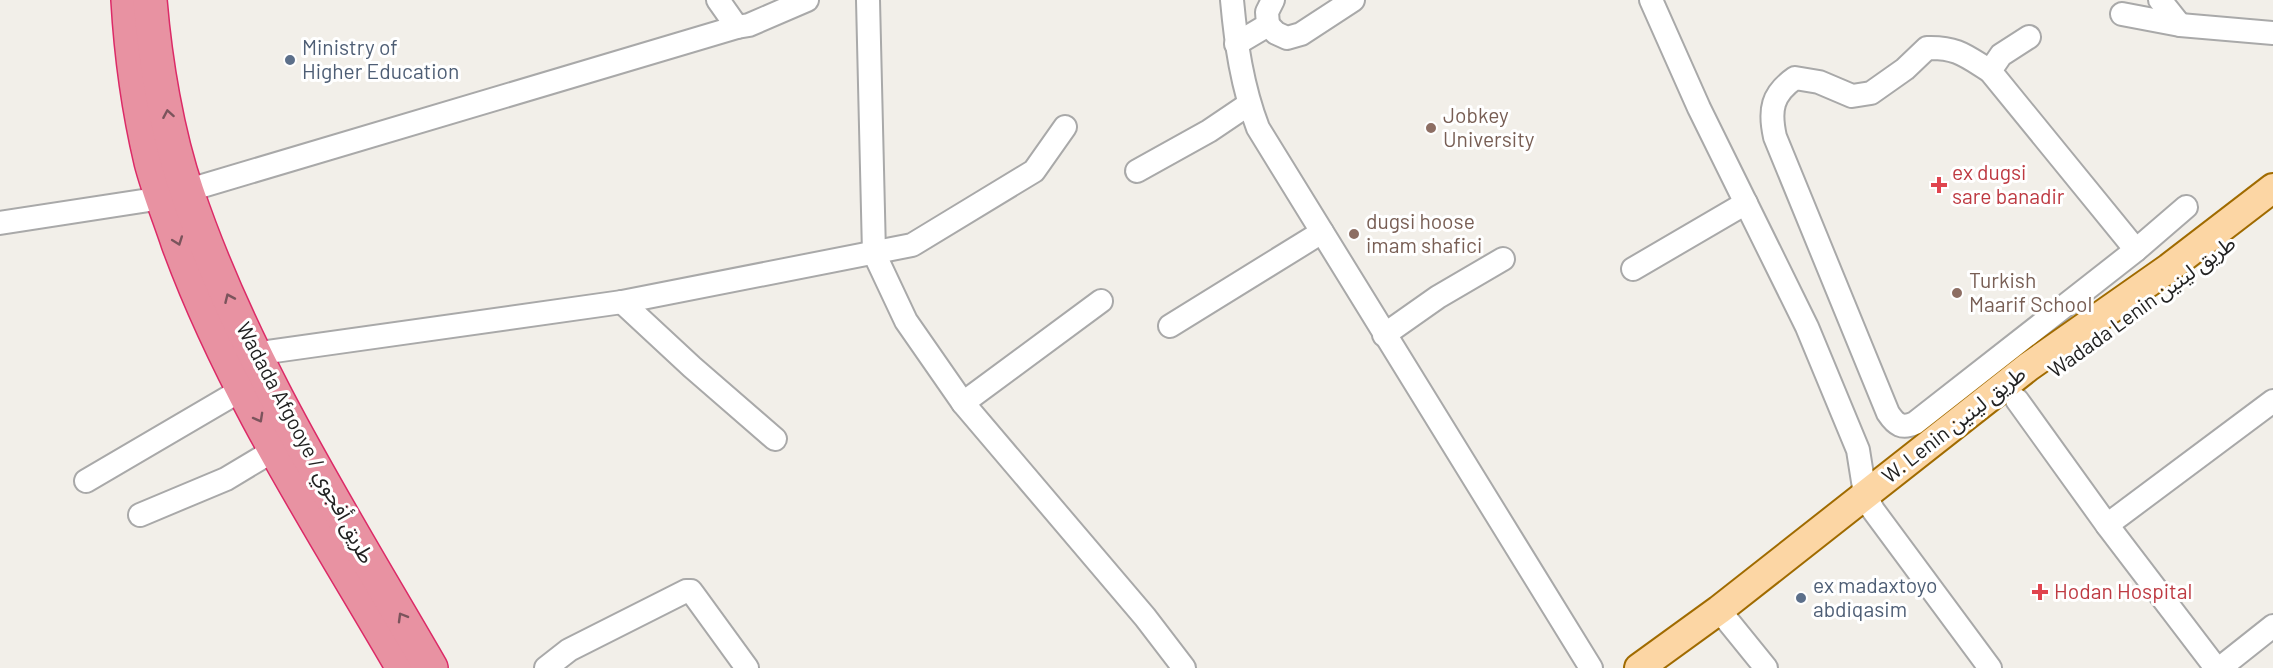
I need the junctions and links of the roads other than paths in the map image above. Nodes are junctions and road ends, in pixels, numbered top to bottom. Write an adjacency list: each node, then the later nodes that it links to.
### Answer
1 (128, 0): 23 (highway)
2 (150, 0): 23 (highway, Wadada Afgooye / طريق أفجوي, one-way to 2)
3 (718, 0): 14 (street)
4 (807, 0): 14 (street)
5 (868, 0): 30 (street)
6 (1232, 0): 17 (street)
7 (1274, 0): 12 (street)
8 (1353, 0): 12 (street)
9 (1651, 0): 24 (street)
10 (2160, 0): 13 (street)
11 (2122, 14): 13 (street)
12 (1268, 25): 17 (street)
13 (2180, 25): 15 (street)
14 (738, 27): 23 (street)
15 (2273, 33)
16 (2029, 37): 18 (street)
17 (1236, 44): 19 (street)
18 (1990, 71): 29 (street); 38 (street)
19 (1249, 104): 21 (street); 28 (street)
20 (1065, 127): 30 (street)
21 (1137, 171)
22 (2273, 189): 38 (main road, W. Lenin طريق لينين)
23 (174, 194): 27 (street); 37 (highway, Wadada Afgooye / طريق أفجوي, one-way to 23); 39 (highway, one-way to 39)
24 (1746, 203): 32 (street); 46 (street)
25 (2186, 207): 29 (street)
26 (2273, 211): 40 (main road, Wadada Lenin طريق لينين)
27 (0, 223)
28 (1322, 232): 35 (street); 36 (street)
29 (2136, 250): 38 (street)
30 (874, 253): 34 (street); 42 (street)
31 (1503, 259): 36 (street)
32 (1633, 269)
33 (1101, 301): 42 (street)
34 (622, 302): 37 (street); 43 (street)
35 (1170, 326)
36 (1384, 335): 56 (street)
37 (253, 354): 52 (highway, Wadada Afgooye / طريق أفجوي, one-way to 37)
38 (2019, 358): 46 (main road, W. Lenin طريق لينين)
39 (243, 389): 44 (highway, one-way to 44); 45 (street)
40 (2017, 400): 46 (main road, Wadada Lenin طريق لينين); 48 (street)
41 (2273, 401): 48 (street)
42 (963, 403): 55 (street)
43 (775, 439)
44 (276, 449): 47 (street); 51 (highway)
45 (86, 482)
46 (1869, 502): 49 (main road, Wadada Lenin طريق لينين); 60 (street)
47 (140, 515)
48 (2107, 525): 61 (street)
49 (1725, 617): 57 (main road); 58 (main road, Wadada Lenin طريق لينين); 59 (street)
50 (2273, 626): 61 (street)
51 (403, 668)
52 (431, 668)
53 (546, 668): 54 (street)
54 (747, 668)
55 (1184, 668)
56 (1591, 668)
57 (1639, 668)
58 (1670, 668)
59 (1766, 668)
60 (1990, 668)
61 (2218, 668)

